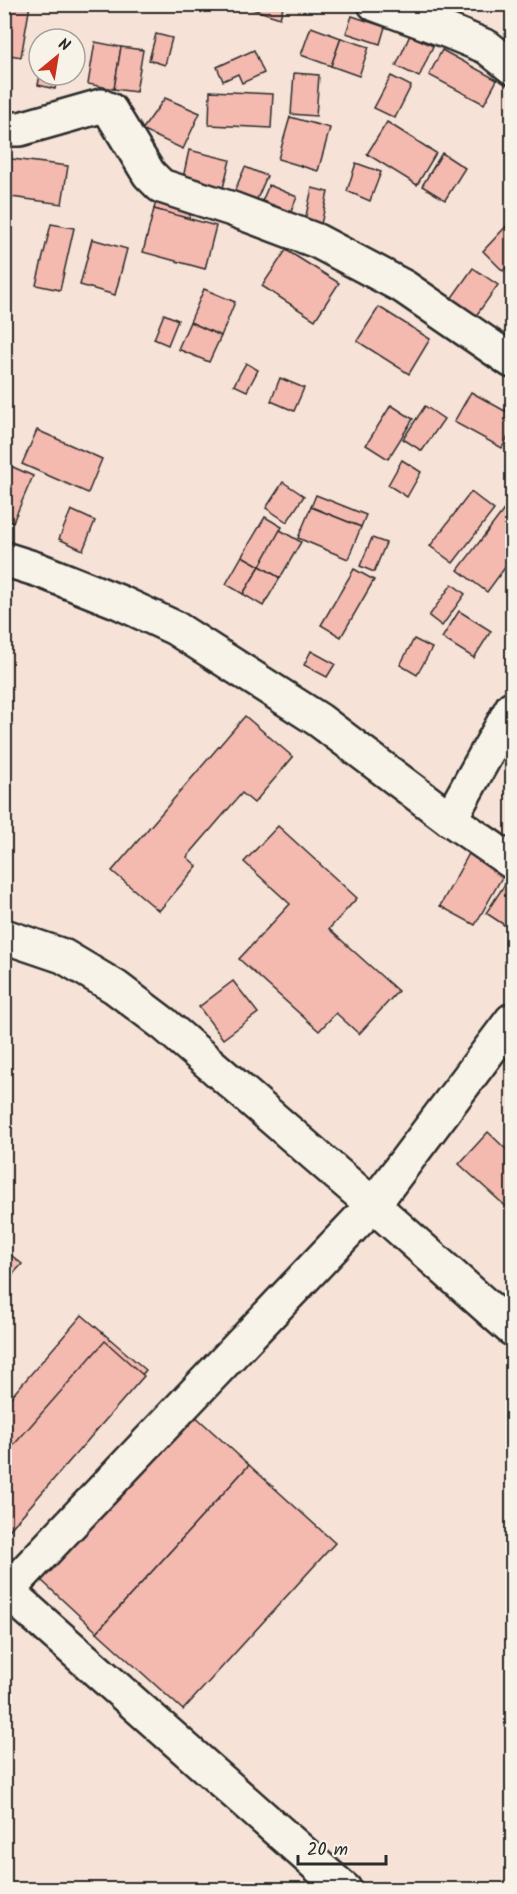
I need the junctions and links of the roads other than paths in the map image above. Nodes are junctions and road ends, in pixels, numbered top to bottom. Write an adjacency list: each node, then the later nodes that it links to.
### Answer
1 (375, 4): 2 (street)
2 (513, 67)
3 (4, 129): 4 (street)
4 (513, 361)
5 (4, 559): 7 (street)
6 (513, 708): 7 (street)
7 (450, 819): 8 (street)
8 (513, 862)
9 (4, 926): 10 (street)
10 (5, 936): 12 (street)
11 (513, 1020): 12 (street)
12 (373, 1204): 13 (street); 14 (street)
13 (513, 1329)
14 (6, 1593): 15 (street)
15 (345, 1890)

